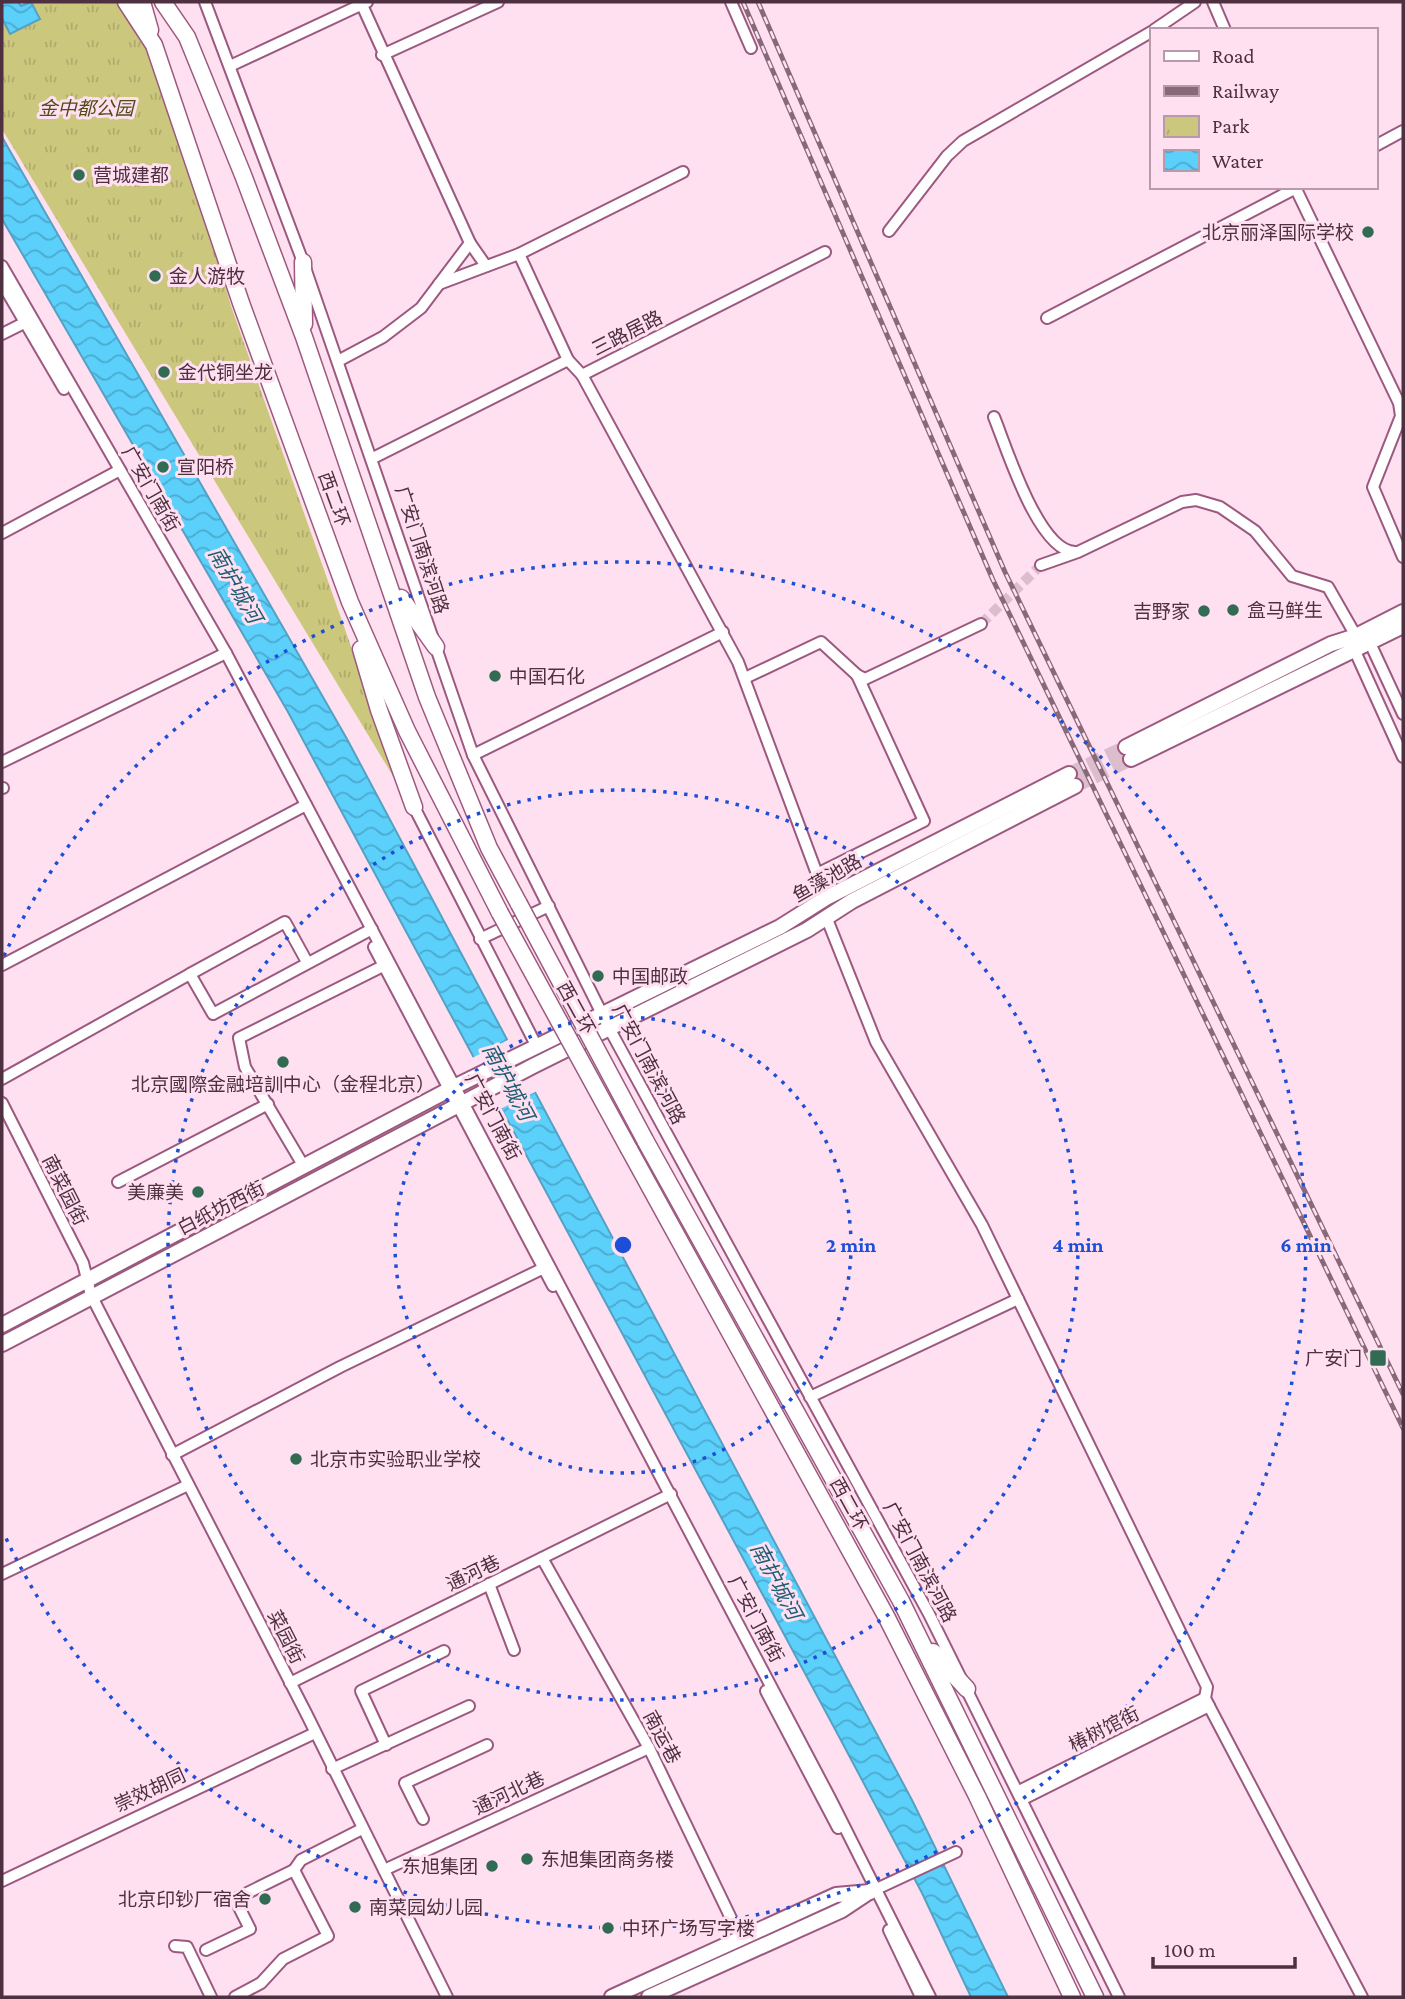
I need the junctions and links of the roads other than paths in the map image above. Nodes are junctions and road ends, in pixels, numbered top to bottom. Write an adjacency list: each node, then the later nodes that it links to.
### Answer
1 (126, 2): 15 (highway, 西二环)
2 (142, 2): 15 (highway)
3 (163, 2): 14 (highway, 西二环)
4 (176, 2): 14 (highway)
5 (205, 2): 18 (street, 广安门南滨河路)
6 (498, 2): 17 (street)
7 (731, 2): 16 (street)
8 (1195, 2): 11 (street)
9 (1213, 2): 12 (street)
10 (365, 3): 17 (street); 18 (street)
11 (1157, 28)
12 (1224, 28)
13 (1150, 33): 24 (street)
14 (187, 37): 36 (highway, 西二环)
15 (155, 45): 48 (highway, 西二环)
16 (751, 48)
17 (382, 55): 25 (street)
18 (230, 66): 28 (street, 广安门南滨河路)
19 (1403, 131): 20 (street)
20 (1377, 145)
21 (683, 172): 27 (street)
22 (1294, 189): 33 (street)
23 (1296, 189): 45 (street)
24 (889, 231)
25 (470, 243): 30 (street); 32 (street)
26 (825, 253): 39 (street, 三路居路)
27 (519, 254): 30 (street); 37 (street)
28 (303, 262): 36 (highway); 38 (street, 广安门南滨河路)
29 (2, 266): 34 (street, 广安门南街)
30 (486, 266): 32 (street)
31 (2, 283): 34 (street, 广安门南街)
32 (439, 284): 38 (street)
33 (1048, 318)
34 (29, 320): 35 (street); 42 (street, 广安门南街)
35 (2, 334)
36 (304, 337): 47 (highway, 西二环)
37 (568, 360): 39 (street, 三路居路); 41 (street, 三路居路)
38 (338, 361): 41 (street, 广安门南滨河路)
39 (582, 375): 52 (street)
40 (993, 417): 44 (street)
41 (373, 458): 55 (street, 广安门南滨河路)
42 (117, 472): 43 (street); 56 (street, 广安门南街)
43 (2, 533)
44 (1077, 552): 46 (street); 53 (street)
45 (1403, 557)
46 (1041, 565)
47 (391, 584): 55 (highway); 100 (highway, 西二环, bridge)
48 (350, 602): 65 (highway); 130 (highway, 西二环, bridge)
49 (1403, 612): 53 (main road)
50 (981, 624): 57 (street)
51 (1403, 626): 54 (main road)
52 (723, 632): 58 (street); 61 (street)
53 (1355, 643): 54 (main road); 60 (main road); 62 (street)
54 (1370, 643): 59 (street)
55 (436, 647): 61 (street, 广安门南滨河路)
56 (223, 654): 63 (street); 64 (street, 广安门南街)
57 (856, 675): 58 (street); 66 (street)
58 (745, 678): 66 (street)
59 (1403, 714)
60 (1129, 753)
61 (473, 755): 68 (street, 广安门南滨河路)
62 (1403, 757)
63 (2, 762)
64 (303, 806): 70 (street, 广安门南街); 74 (street)
65 (414, 807): 71 (street)
66 (817, 873): 67 (street)
67 (826, 898): 69 (main road, 鱼藻池路); 76 (main road, 鱼藻池路)
68 (548, 906): 71 (street); 76 (street, 广安门南滨河路)
69 (827, 919): 77 (main road, 鱼藻池路); 90 (street)
70 (369, 931): 72 (street); 73 (street, 广安门南街)
71 (480, 939): 78 (street)
72 (307, 962): 75 (street); 75 (street)
73 (388, 964): 81 (street, 广安门南街); 84 (street)
74 (2, 965)
75 (190, 974): 80 (street)
76 (603, 1014): 77 (street, 广安门南滨河路); 78 (main road, 鱼藻池路)
77 (610, 1028): 79 (main road, 鱼藻池路); 93 (street, 广安门南滨河路)
78 (531, 1050): 81 (main road, 白纸坊西街)
79 (533, 1066): 82 (main road, 白纸坊西街)
80 (2, 1079)
81 (458, 1085): 82 (street, 广安门南街); 85 (main road, 白纸坊西街)
82 (467, 1102): 87 (street, 广安门南街); 89 (main road, 白纸坊西街)
83 (2, 1103): 88 (street, 南菜园街)
84 (268, 1104): 85 (street); 86 (street)
85 (303, 1165): 88 (main road, 白纸坊西街)
86 (118, 1182)
87 (547, 1266): 94 (street); 96 (street, 广安门南街)
88 (87, 1279): 89 (street, 南菜园街); 91 (main road, 白纸坊西街)
89 (91, 1295): 92 (main road, 白纸坊西街); 94 (street, 菜园街)
90 (1018, 1299): 93 (street); 105 (street)
91 (2, 1325)
92 (2, 1344)
93 (810, 1397): 104 (street, 广安门南滨河路)
94 (172, 1455): 95 (street, 菜园街)
95 (188, 1485): 98 (street); 103 (street, 菜园街)
96 (667, 1495): 97 (street, 通河巷); 119 (street, 广安门南街)
97 (542, 1558): 99 (street, 通河巷); 110 (street, 南运巷)
98 (2, 1574)
99 (489, 1584): 101 (street); 103 (street, 通河巷)
100 (918, 1634): 104 (highway); 131 (highway, 西二环)
101 (514, 1650)
102 (444, 1651): 108 (street)
103 (290, 1683): 107 (street, 菜园街)
104 (967, 1689): 112 (street, 广安门南滨河路)
105 (1207, 1702): 112 (street, 椿树馆街); 133 (street)
106 (469, 1706): 108 (street)
107 (315, 1733): 111 (street, 菜园街); 118 (street, 崇效胡同)
108 (386, 1745): 111 (street)
109 (487, 1745): 113 (street)
110 (649, 1748): 117 (street, 通河北巷); 120 (street, 南运巷)
111 (332, 1769): 114 (street, 菜园街)
112 (1021, 1795): 132 (street, 广安门南滨河路)
113 (423, 1819)
114 (362, 1829): 116 (street); 117 (street, 菜园街)
115 (956, 1852): 119 (street)
116 (294, 1870): 122 (street); 125 (street)
117 (384, 1870): 126 (street, 菜园街)
118 (2, 1881)
119 (873, 1890): 120 (main road); 123 (main road); 128 (street, 广安门南街); 129 (street, 广安门南街)
120 (740, 1937): 127 (main road)
121 (176, 1945): 124 (street)
122 (206, 1950)
123 (653, 1996)
124 (211, 1997)
125 (235, 1997)
126 (447, 1997)
127 (612, 1997)
128 (921, 1997)
129 (930, 1997)
130 (1072, 1997)
131 (1095, 1997)
132 (1119, 1997)
133 (1362, 1997)

